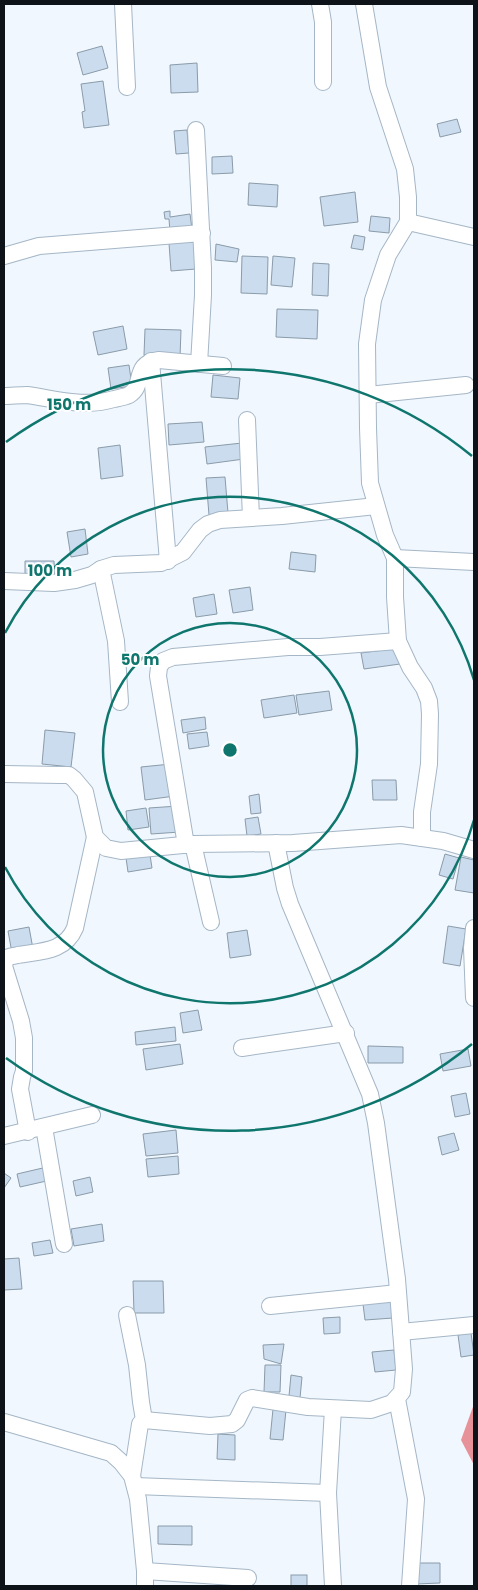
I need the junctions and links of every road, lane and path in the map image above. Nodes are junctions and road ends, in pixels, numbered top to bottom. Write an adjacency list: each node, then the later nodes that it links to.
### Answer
1 (123, 4): 5 (street)
2 (320, 4): 4 (street)
3 (364, 4): 7 (street)
4 (323, 82)
5 (126, 87)
6 (196, 130): 8 (street)
7 (408, 222): 9 (street); 15 (street)
8 (202, 233): 10 (street); 12 (street)
9 (474, 237)
10 (4, 256)
11 (151, 361): 12 (street); 16 (street); 21 (street)
12 (198, 364): 13 (street)
13 (223, 366)
14 (466, 385): 15 (street)
15 (368, 395): 18 (street)
16 (4, 396)
17 (247, 420): 19 (street)
18 (376, 506): 19 (street); 20 (street)
19 (251, 518): 21 (street)
20 (395, 558): 22 (street); 25 (street)
21 (168, 561): 23 (street)
22 (474, 562)
23 (101, 569): 24 (street); 26 (street)
24 (4, 581)
25 (398, 641): 29 (street); 31 (street)
26 (120, 702)
27 (4, 774): 28 (street)
28 (95, 838): 31 (street); 40 (street)
29 (422, 838): 30 (street); 32 (street)
30 (276, 844): 31 (street); 36 (street)
31 (190, 845): 33 (street)
32 (474, 850)
33 (210, 922)
34 (474, 928): 35 (street)
35 (474, 998)
36 (346, 1033): 37 (street); 43 (street)
37 (242, 1048)
38 (92, 1115): 39 (street)
39 (44, 1127): 40 (street); 42 (street)
40 (28, 1132): 41 (street)
41 (4, 1136)
42 (64, 1244)
43 (398, 1293): 44 (street); 47 (street)
44 (270, 1306)
45 (127, 1315): 50 (street)
46 (474, 1326): 47 (street)
47 (401, 1332): 48 (street)
48 (397, 1399): 49 (street); 57 (street)
49 (333, 1408): 50 (street); 53 (street)
50 (144, 1420): 52 (street)
51 (4, 1422): 52 (street)
52 (133, 1481): 53 (street); 54 (street)
53 (328, 1493): 56 (street)
54 (145, 1578): 55 (street)
55 (248, 1578)
56 (333, 1586)
57 (410, 1586)

